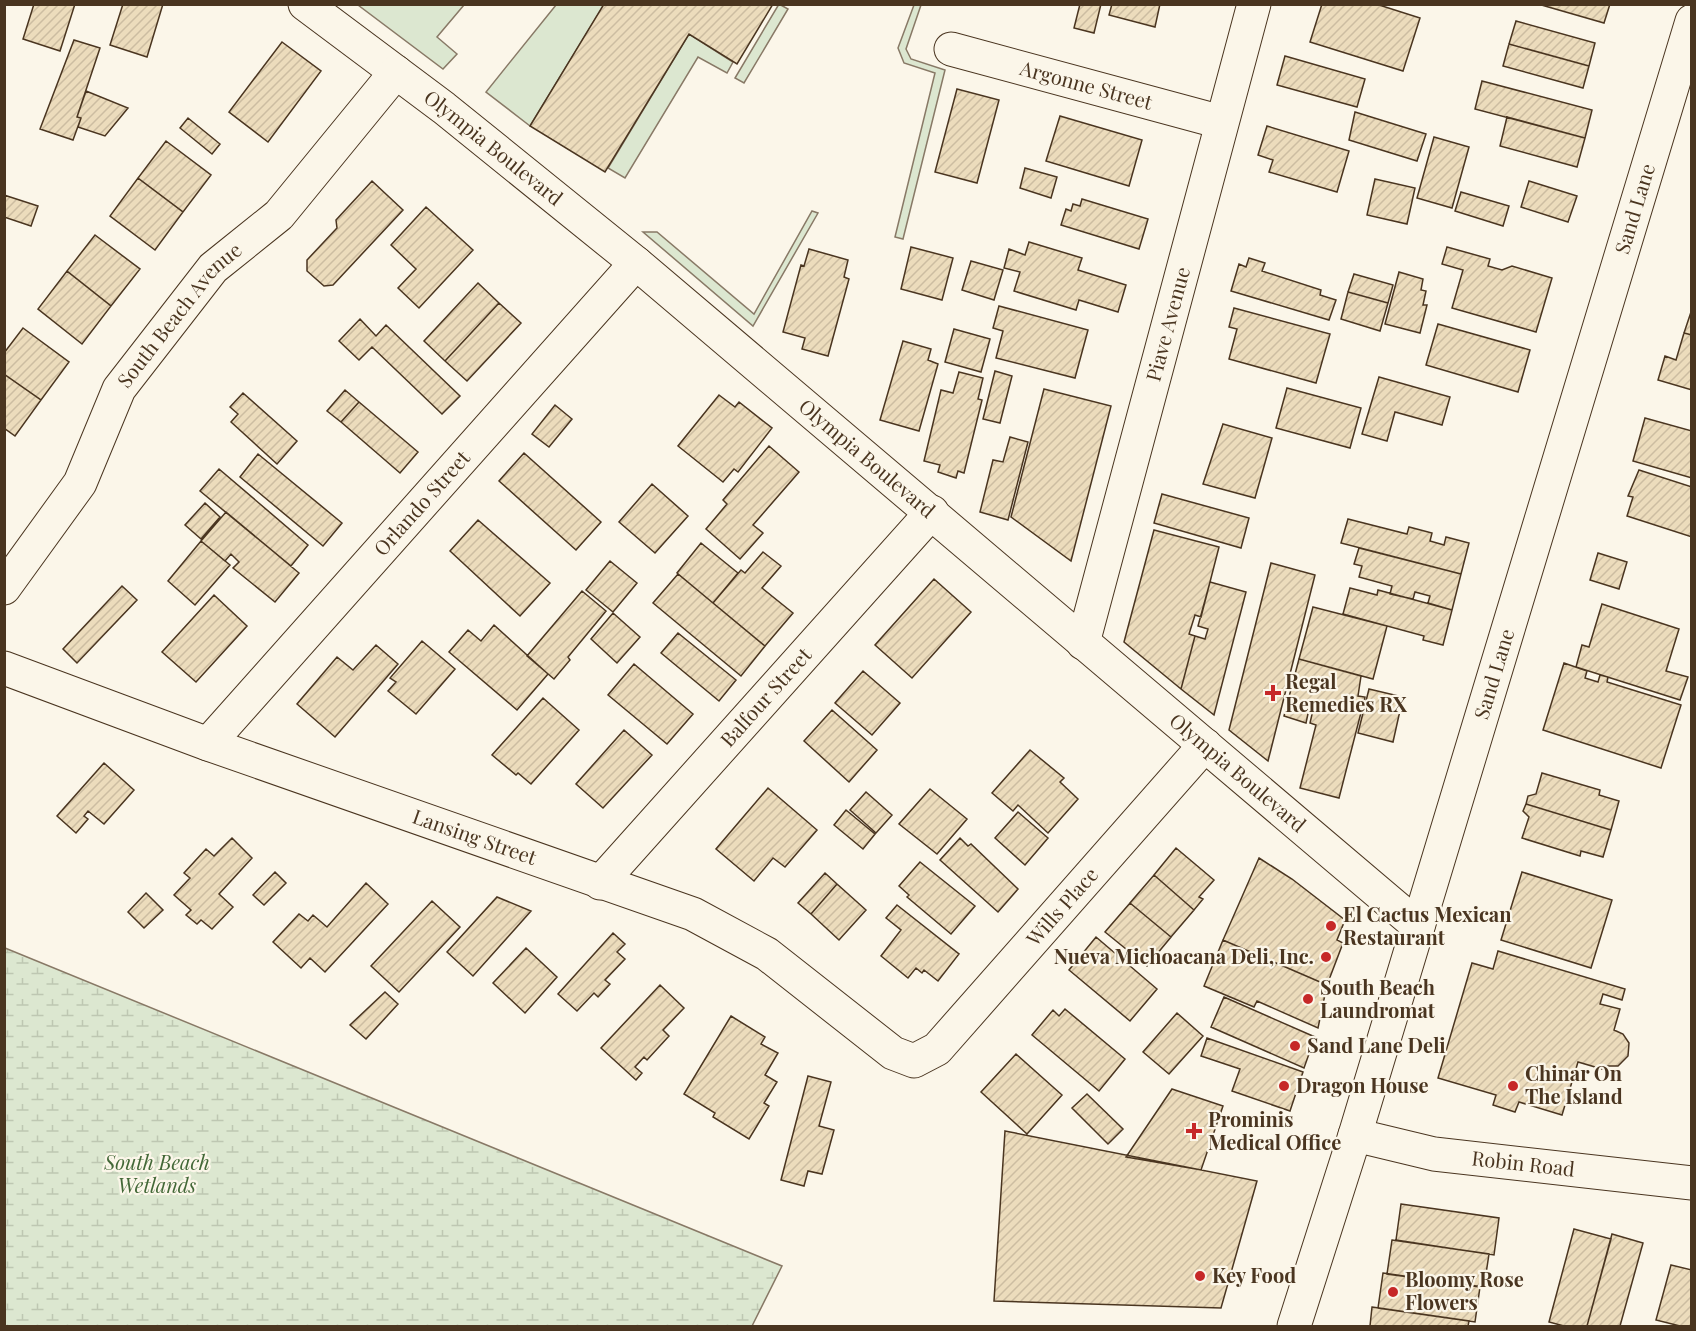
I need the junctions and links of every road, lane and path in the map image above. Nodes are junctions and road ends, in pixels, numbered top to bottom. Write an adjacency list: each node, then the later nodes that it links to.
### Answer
1 (305, 4): 5 (street, Olympia Boulevard)
2 (1254, 4): 6 (street, Piave Avenue)
3 (1692, 21): 15 (street, Sand Lane)
4 (951, 49): 6 (street, Argonne Street)
5 (396, 72): 7 (street, Olympia Boulevard); 9 (street, South Beach Avenue)
6 (1221, 122): 10 (street, Piave Avenue)
7 (636, 263): 8 (street, Olympia Boulevard); 12 (street, Orlando Street)
8 (932, 512): 10 (street, Olympia Boulevard); 14 (street, Balfour Street)
9 (4, 588)
10 (1083, 643): 13 (street, Olympia Boulevard)
11 (4, 668): 12 (street, Lansing Street)
12 (208, 744): 14 (street, Lansing Street)
13 (1205, 746): 15 (street, Olympia Boulevard); 16 (street, Wills Place)
14 (600, 883): 16 (street, Lansing Street)
15 (1418, 926): 17 (street, Sand Lane)
16 (914, 1061)
17 (1355, 1135): 18 (street, Robin Road); 19 (street, Sand Lane)
18 (1692, 1183)
19 (1294, 1326)

